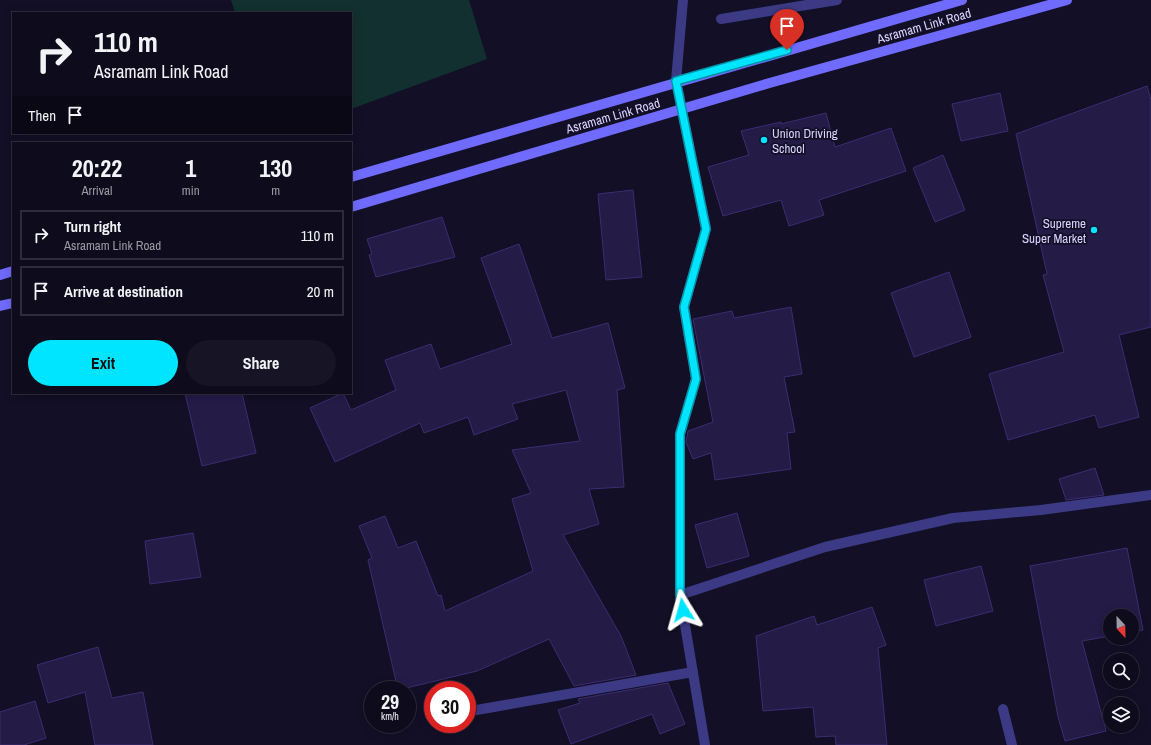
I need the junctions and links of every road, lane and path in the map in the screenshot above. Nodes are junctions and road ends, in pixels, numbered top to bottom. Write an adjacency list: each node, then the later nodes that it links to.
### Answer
1 (683, 0): 6 (street)
2 (837, 0): 5 (street)
3 (962, 0): 6 (main road, Asramam Link Road)
4 (1067, 0): 7 (main road, Asramam Link Road)
5 (721, 19)
6 (676, 81): 7 (street); 8 (main road, Asramam Link Road)
7 (682, 109): 9 (main road, Asramam Link Road); 15 (street)
8 (352, 177)
9 (352, 207)
10 (12, 271): 11 (main road)
11 (0, 275)
12 (12, 303): 13 (main road)
13 (0, 306)
14 (1151, 495): 15 (street)
15 (680, 595): 16 (street)
16 (693, 672): 18 (street); 19 (street)
17 (1003, 709): 20 (street)
18 (476, 710)
19 (705, 745)
20 (1012, 745)

